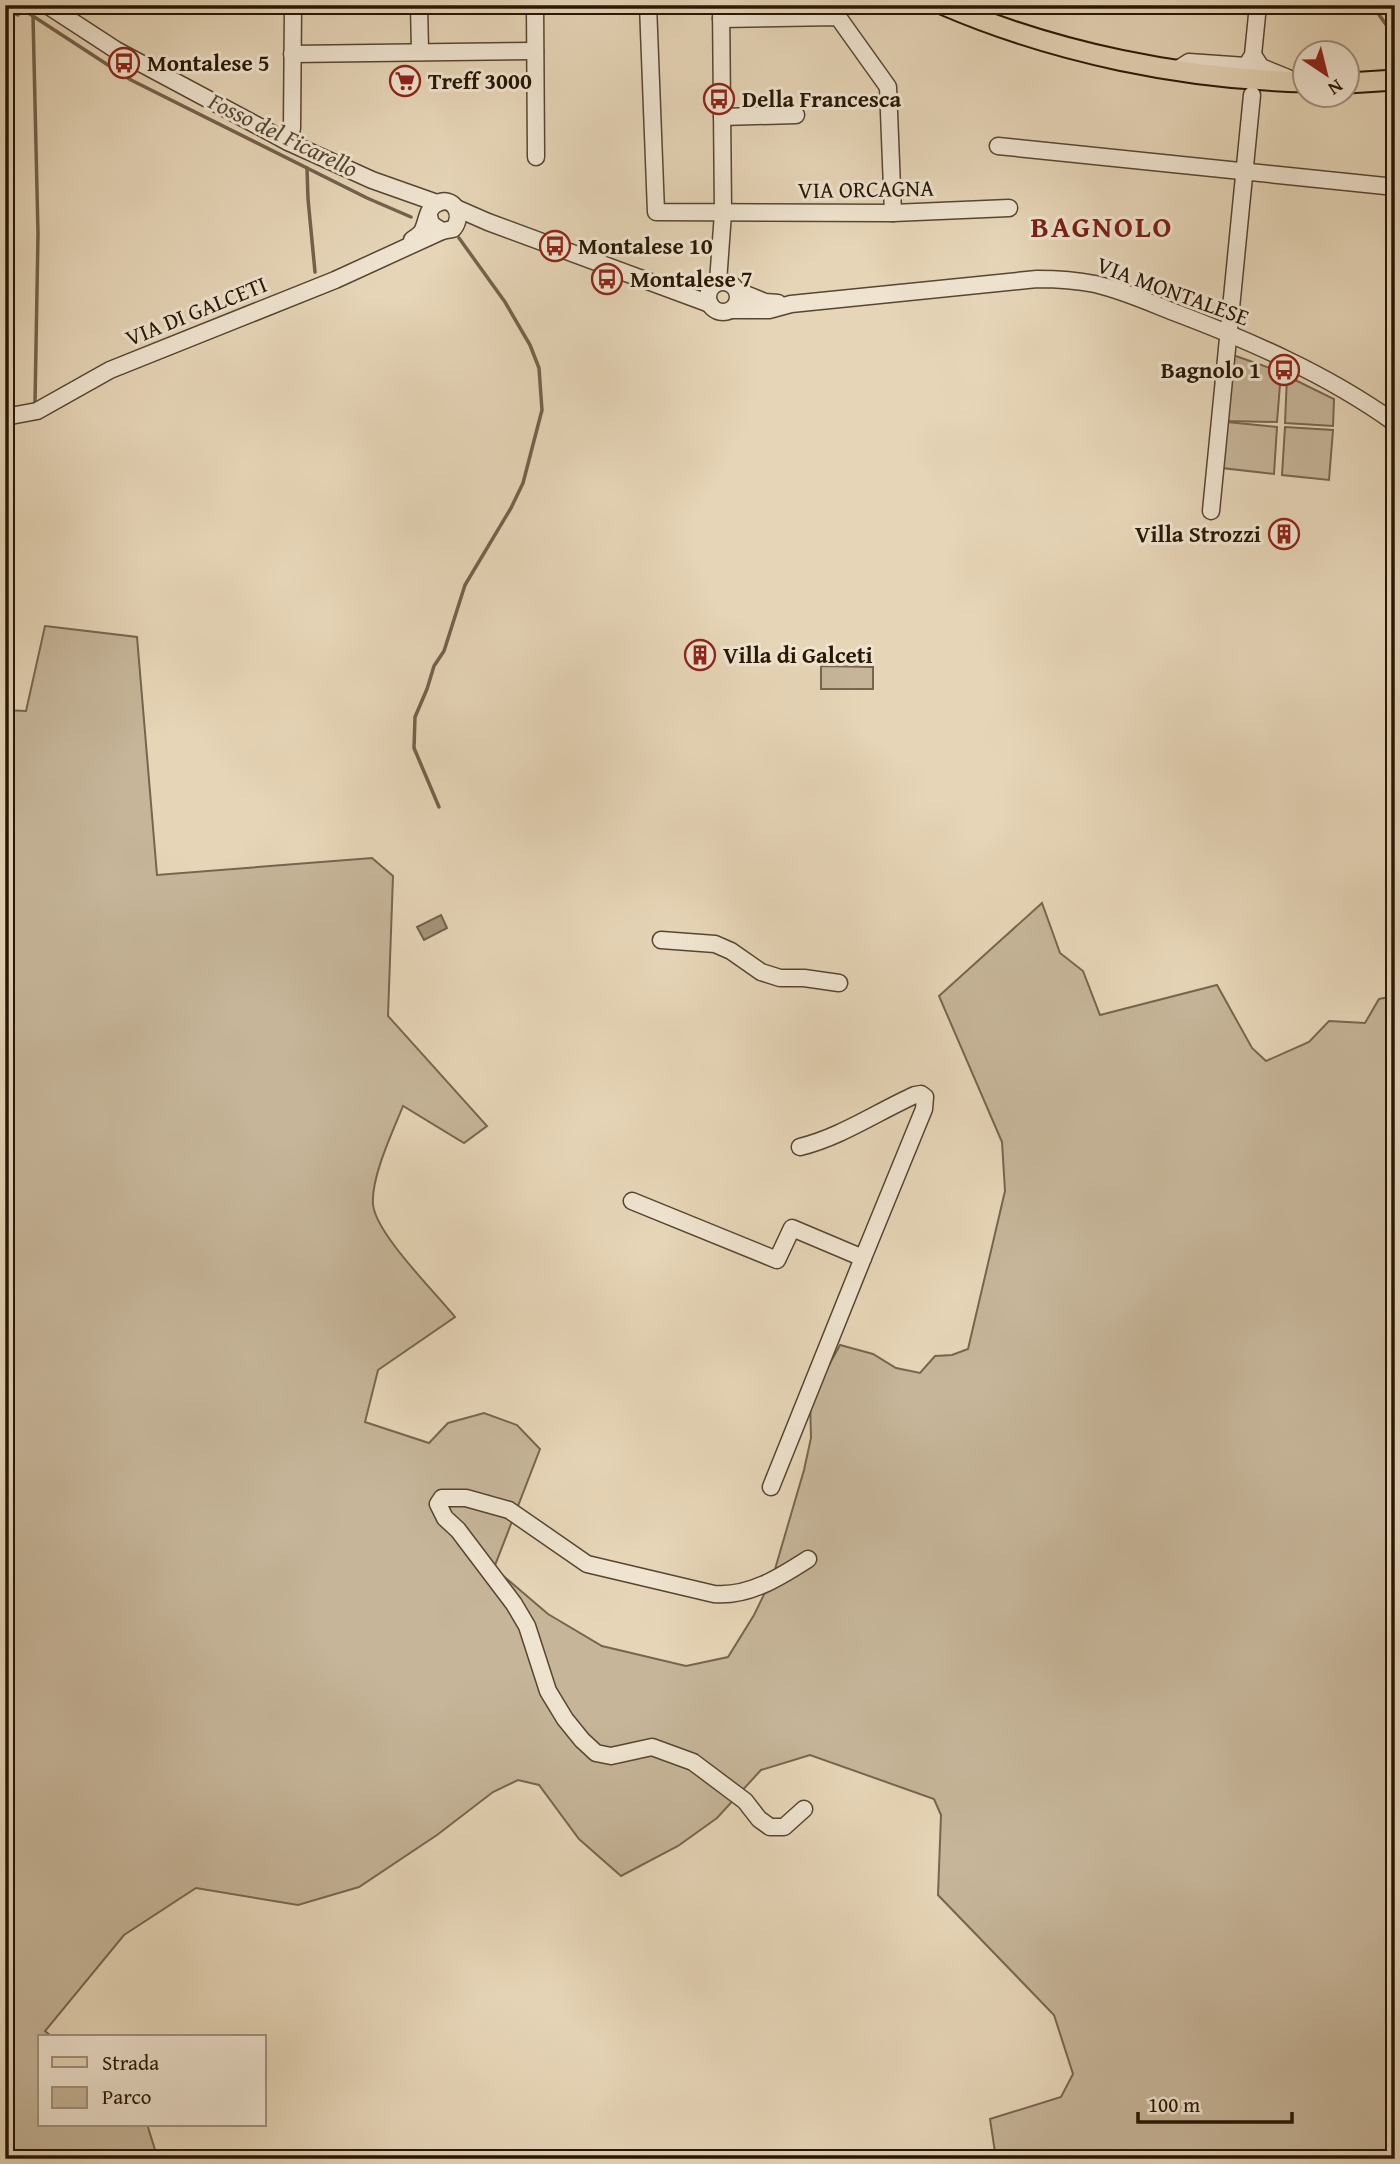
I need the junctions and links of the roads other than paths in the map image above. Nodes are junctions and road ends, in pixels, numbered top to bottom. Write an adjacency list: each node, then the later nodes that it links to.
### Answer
1 (47, 5): 21 (street)
2 (293, 5): 11 (street)
3 (419, 5): 9 (street)
4 (536, 5): 10 (street)
5 (648, 5): 29 (street, VIA ORCAGNA)
6 (944, 5): 13 (main road)
7 (1258, 5): 12 (street)
8 (721, 12): 20 (street); 30 (street)
9 (420, 51): 10 (street); 11 (street)
10 (536, 51): 23 (street)
11 (292, 54): 21 (street)
12 (1254, 55): 13 (street); 14 (street)
13 (1178, 69): 16 (main road)
14 (1292, 78)
15 (1395, 80): 17 (main road)
16 (1292, 81)
17 (1362, 82)
18 (1252, 95): 24 (street)
19 (796, 115): 20 (street)
20 (722, 117): 29 (street)
21 (288, 142): 28 (street)
22 (998, 146): 24 (street)
23 (536, 157)
24 (1244, 173): 25 (street); 40 (street)
25 (1395, 187)
26 (456, 208): 28 (street, VIA MONTALESE); 31 (street, VIA MONTALESE); 32 (street)
27 (1009, 208): 30 (street, VIA ORCAGNA)
28 (432, 211): 32 (street); 33 (street, VIA DI GALCETI)
29 (723, 212): 30 (street, VIA ORCAGNA); 34 (street)
30 (894, 214)
31 (488, 222): 32 (street); 36 (street, VIA MONTALESE)
32 (447, 230): 33 (street, VIA DI GALCETI)
33 (405, 246): 41 (street, VIA DI GALCETI)
34 (715, 285): 35 (street, VIA MONTALESE); 36 (street); 37 (street)
35 (738, 291): 38 (street, VIA MONTALESE); 39 (street)
36 (679, 295): 37 (street, VIA MONTALESE)
37 (710, 304): 39 (street, VIA MONTALESE)
38 (791, 304): 39 (street, VIA MONTALESE); 40 (street, VIA MONTALESE)
39 (731, 310)
40 (1228, 332): 42 (street, VIA MONTALESE); 43 (street)
41 (5, 417)
42 (1395, 423)
43 (1211, 511)
44 (661, 940): 45 (street)
45 (839, 983)
46 (800, 1147): 48 (street)
47 (632, 1201): 48 (street)
48 (863, 1258): 49 (street)
49 (771, 1487)
50 (808, 1559): 51 (street)
51 (804, 1809)

